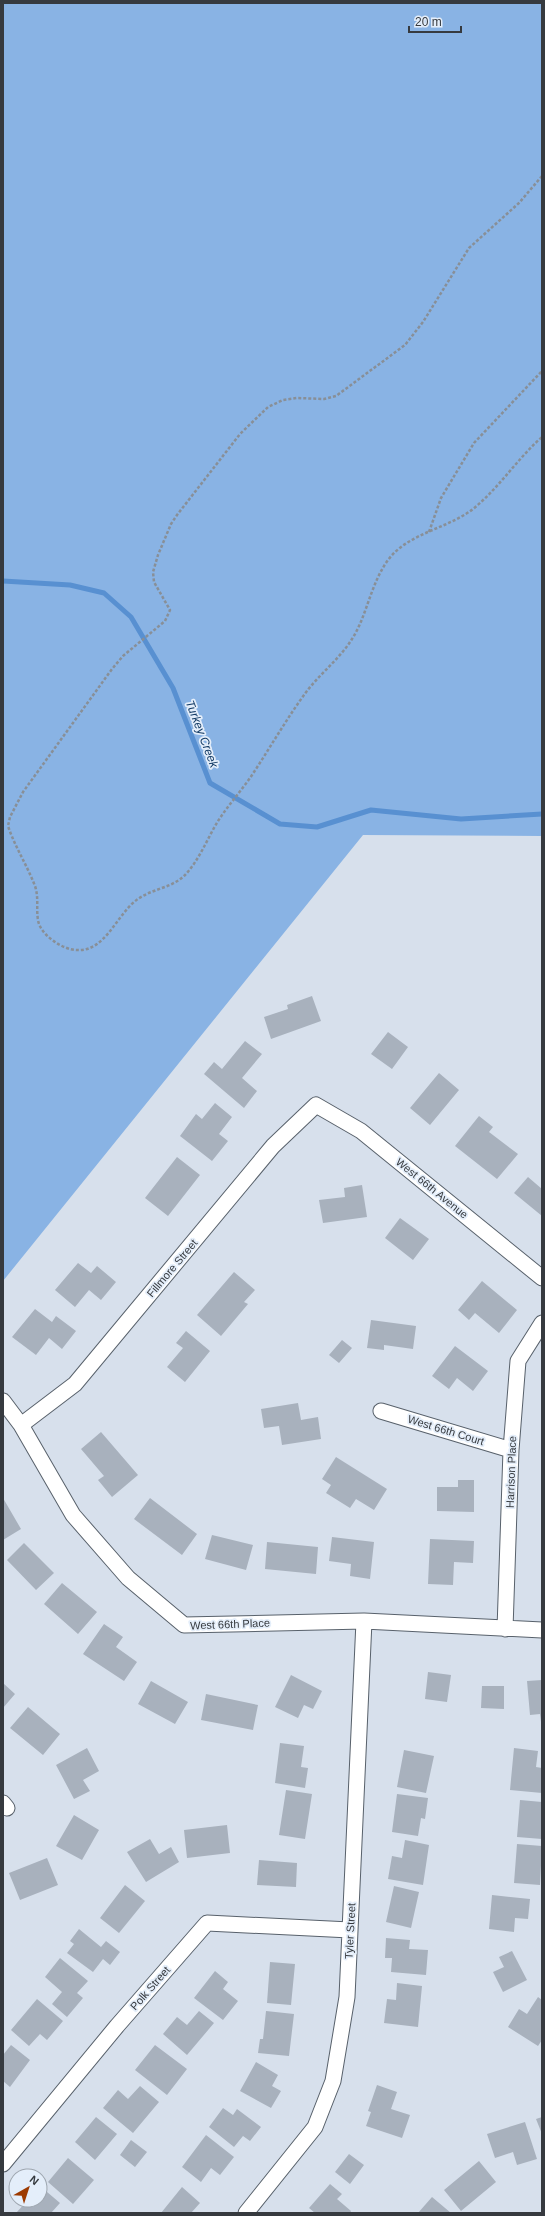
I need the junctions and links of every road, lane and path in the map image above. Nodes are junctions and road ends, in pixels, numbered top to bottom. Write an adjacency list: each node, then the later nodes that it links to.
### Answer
1 (542, 176): 4 (path)
2 (542, 370): 4 (path)
3 (542, 437): 4 (path)
4 (428, 532)
5 (316, 1105): 6 (street, West 66th Avenue); 10 (street, Fillmore Street)
6 (542, 1278)
7 (542, 1323): 11 (street, Harrison Place)
8 (3, 1401): 10 (street, West 66th Place)
9 (381, 1411): 11 (street, West 66th Court)
10 (21, 1424): 12 (street, West 66th Place)
11 (511, 1450): 13 (street, Harrison Place)
12 (364, 1621): 13 (street, West 66th Place); 15 (street, Tyler Street)
13 (506, 1629): 14 (street, West 66th Place)
14 (542, 1630)
15 (350, 1930): 16 (street, Polk Street); 17 (street, Tyler Street)
16 (3, 2164)
17 (246, 2213)

